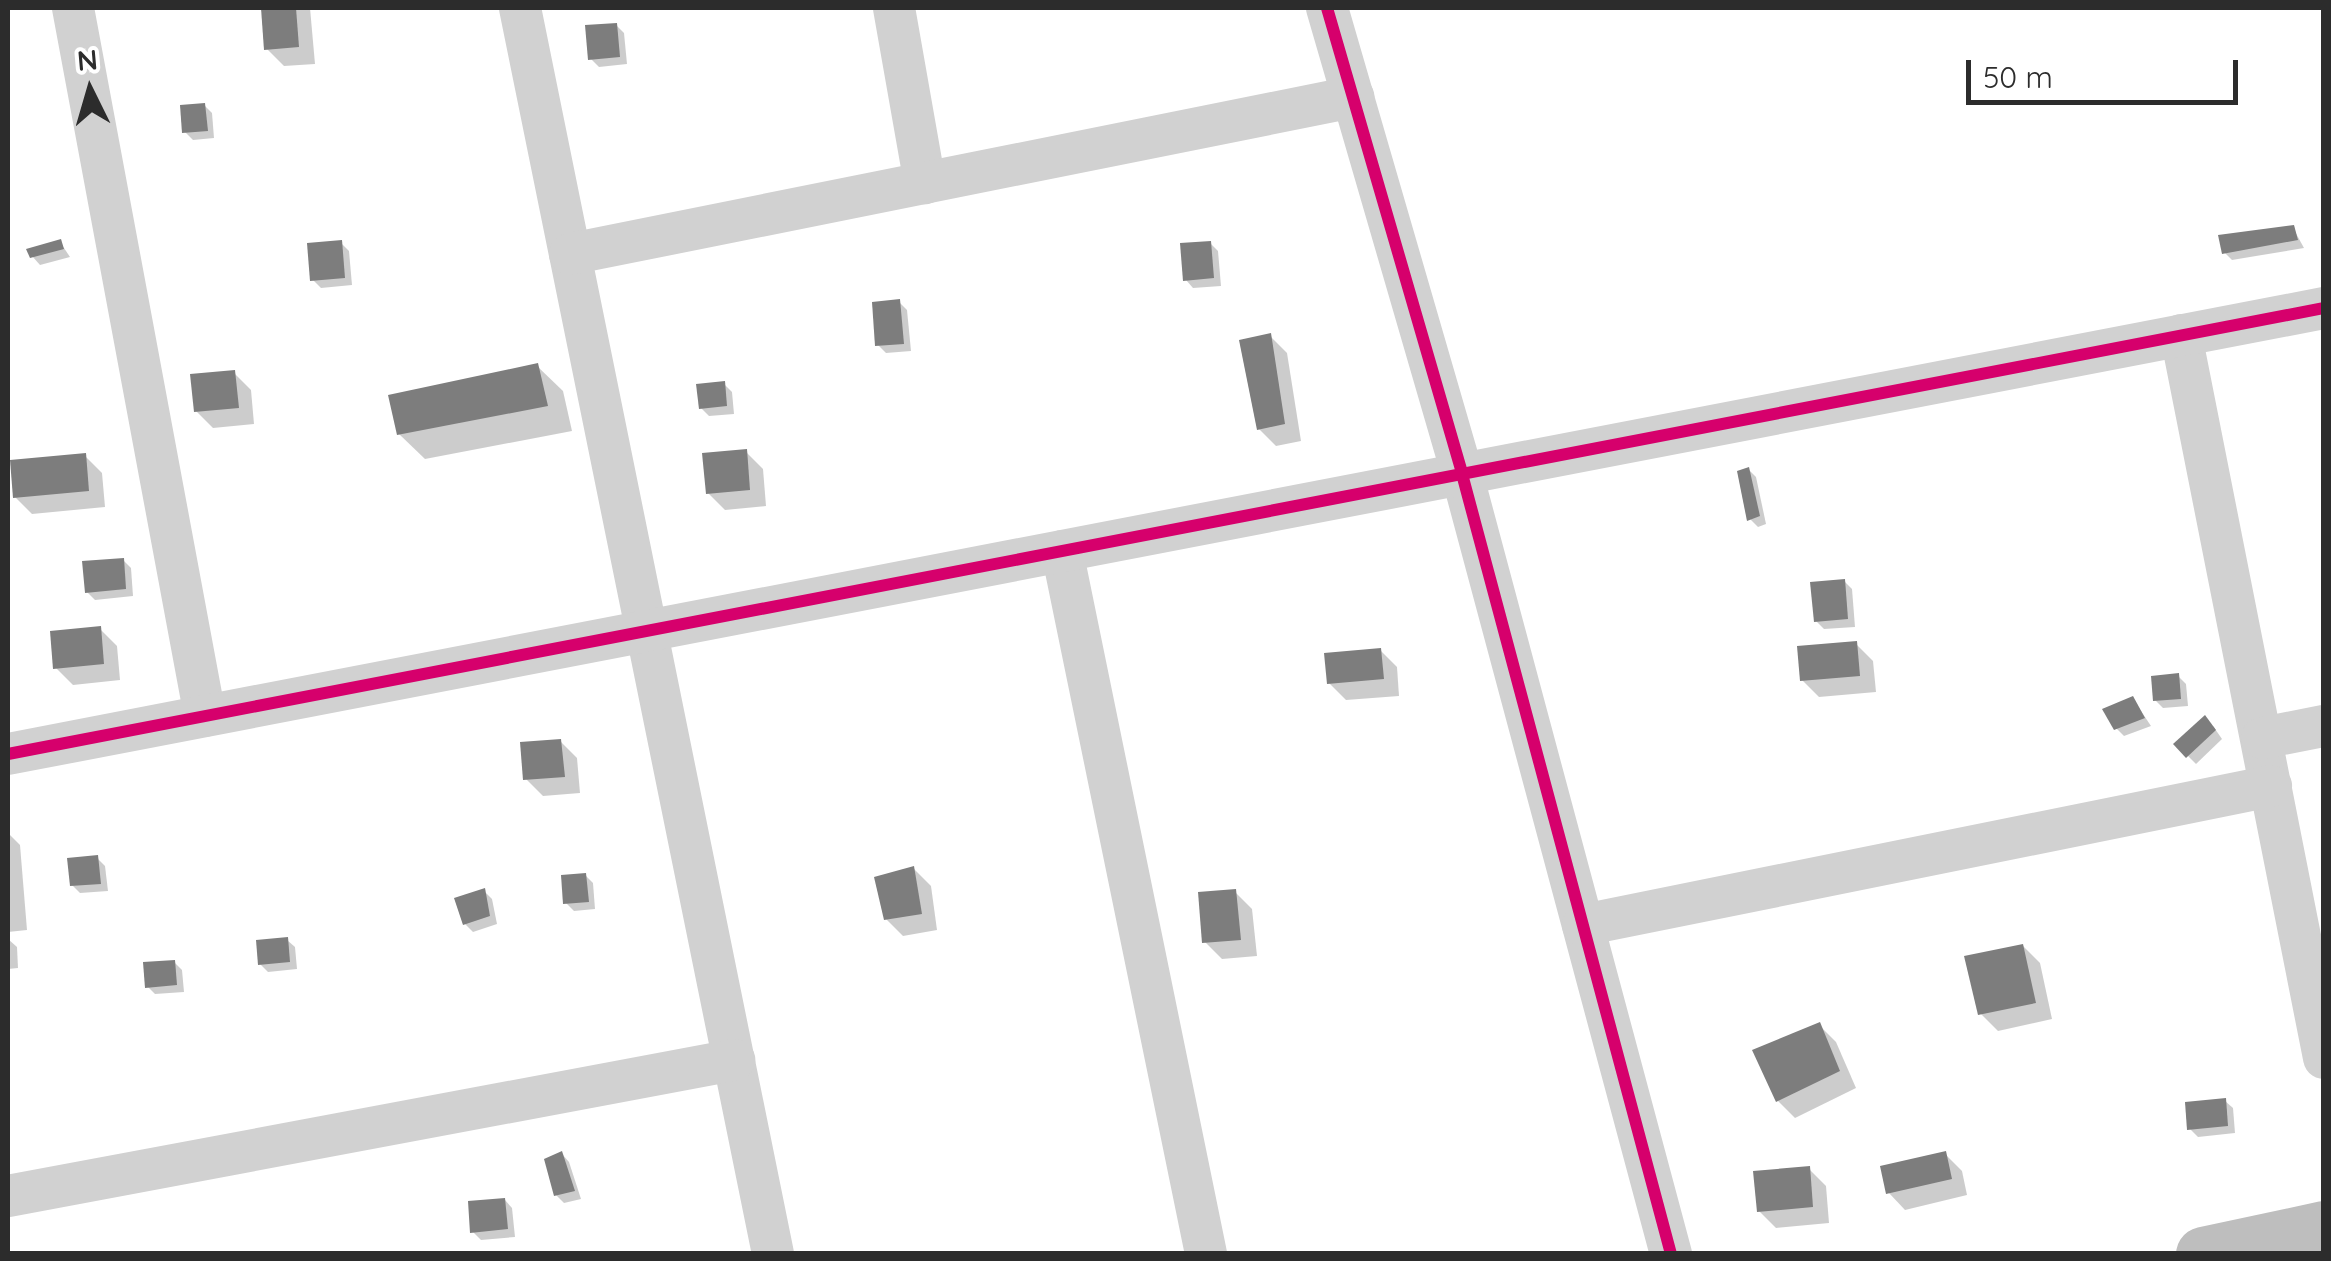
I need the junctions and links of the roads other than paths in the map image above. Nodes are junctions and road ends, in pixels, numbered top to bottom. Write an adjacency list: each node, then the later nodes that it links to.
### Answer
1 (73, 8): 13 (street)
2 (520, 8): 7 (street)
3 (894, 8): 6 (street)
4 (1327, 8): 5 (street)
5 (1353, 97): 6 (street); 10 (street)
6 (926, 182): 7 (street)
7 (570, 254): 12 (street)
8 (2324, 308): 9 (street)
9 (2181, 336): 10 (street); 15 (street)
10 (1462, 474): 11 (street); 18 (street)
11 (1062, 551): 12 (street); 24 (street)
12 (647, 631): 13 (street); 20 (street)
13 (205, 716): 16 (street)
14 (2324, 726): 15 (street)
15 (2262, 738): 17 (street)
16 (8, 754)
17 (2271, 786): 18 (street); 19 (street)
18 (1583, 925): 25 (street)
19 (2324, 1058)
20 (734, 1060): 21 (street); 23 (street)
21 (8, 1196)
22 (2324, 1228): 26 (highway)
23 (773, 1254)
24 (1206, 1254)
25 (1671, 1254)
26 (2203, 1254)

